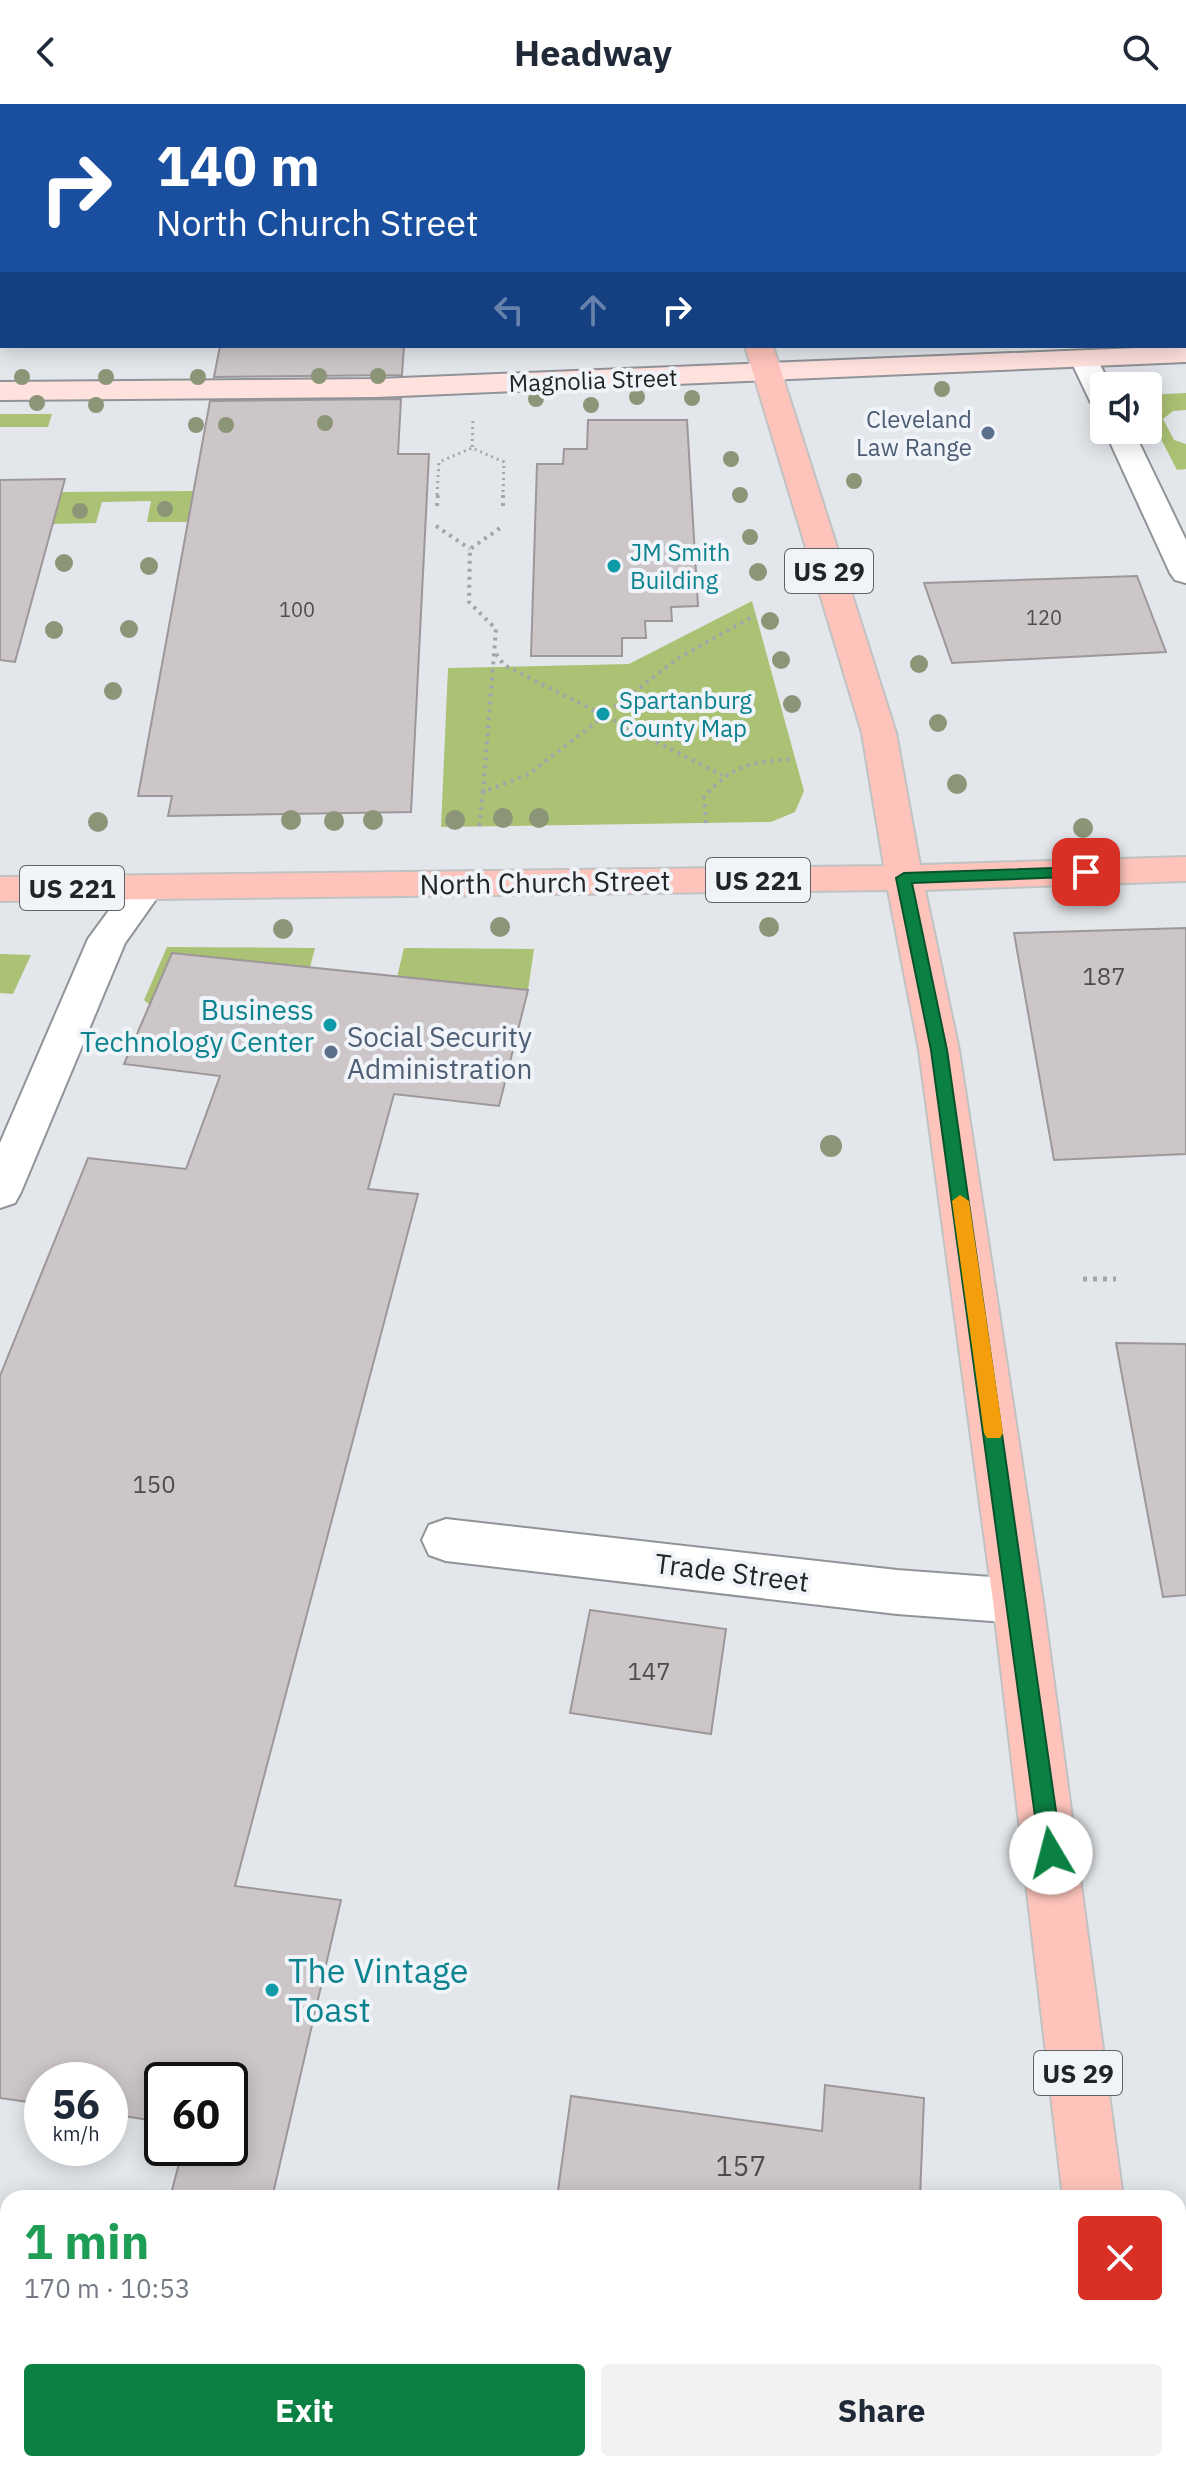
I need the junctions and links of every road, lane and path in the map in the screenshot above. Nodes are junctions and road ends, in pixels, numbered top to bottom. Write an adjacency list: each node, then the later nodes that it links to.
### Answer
1 (1186, 354): 2 (street, Magnolia Street)
2 (1084, 359): 3 (street, Magnolia Street); 4 (street)
3 (764, 360): 5 (street, Magnolia Street); 24 (main road, US 29)
4 (1090, 372)
5 (0, 391)
6 (473, 419): 8 (path)
7 (1125, 444): 14 (street)
8 (472, 448): 9 (path); 10 (path)
9 (437, 506)
10 (503, 506)
11 (436, 526): 13 (path)
12 (503, 526): 13 (path)
13 (470, 549): 16 (path)
14 (1186, 573)
15 (755, 615): 17 (path)
16 (495, 653): 17 (path); 20 (path)
17 (603, 714): 19 (path); 20 (path)
18 (794, 759): 19 (path)
19 (722, 775): 21 (path)
20 (483, 792): 22 (path)
21 (706, 823)
22 (479, 826)
23 (1186, 869): 24 (main road, North Church Street / US 221)
24 (904, 878): 25 (main road, North Church Street / US 221); 31 (main road, US 29)
25 (145, 888): 26 (main road, North Church Street / US 221); 27 (street)
26 (0, 889)
27 (0, 1192)
28 (1083, 1279): 29 (path)
29 (1116, 1279)
30 (446, 1540): 31 (street, Trade Street)
31 (1018, 1601): 32 (main road, US 29)
32 (1092, 2190)

